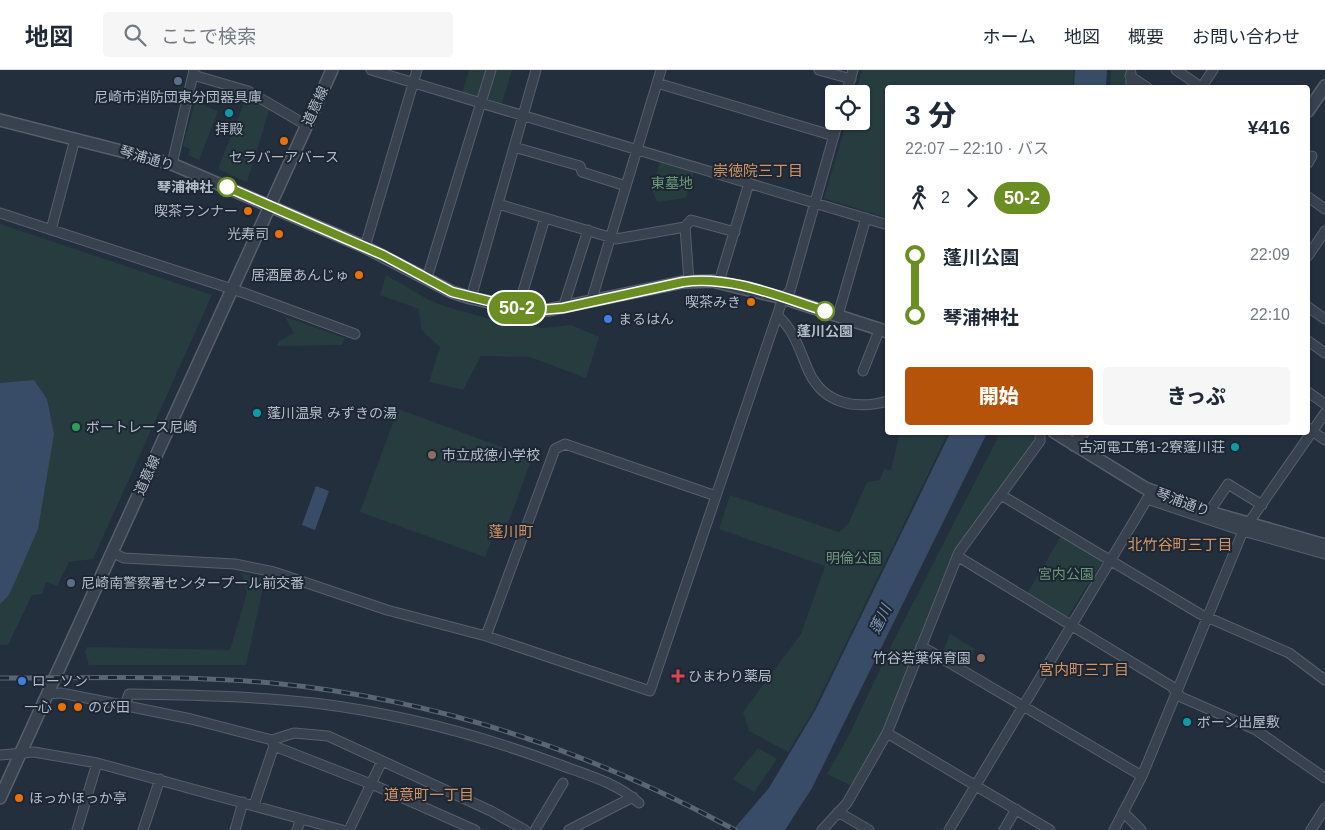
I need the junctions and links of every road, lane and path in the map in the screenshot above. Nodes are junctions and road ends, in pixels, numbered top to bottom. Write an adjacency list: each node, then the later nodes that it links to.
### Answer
1 (332, 70): 23 (street, 道意線)
2 (371, 70): 13 (street)
3 (417, 70): 13 (street)
4 (491, 70): 19 (street)
5 (536, 70): 21 (street)
6 (661, 70): 14 (street)
7 (819, 70): 12 (street)
8 (1176, 70): 16 (street)
9 (1213, 70): 17 (street)
10 (194, 72): 23 (street); 29 (street)
11 (1130, 73): 15 (street)
12 (852, 75)
13 (414, 82): 19 (street); 47 (street)
14 (657, 83): 25 (street); 28 (street)
15 (1144, 85)
16 (1198, 85)
17 (1202, 85)
18 (1324, 92): 20 (street)
19 (482, 102): 21 (street); 49 (street)
20 (1310, 109)
21 (523, 114): 27 (street); 28 (street)
22 (0, 120): 26 (street, 琴浦通り)
23 (306, 125): 35 (street, 道意線)
24 (836, 130): 25 (street)
25 (834, 136): 33 (street)
26 (75, 139): 29 (street, 琴浦通り); 42 (street)
27 (514, 147): 31 (street); 34 (street)
28 (637, 148): 30 (street); 31 (street)
29 (172, 164): 35 (street, 琴浦通り)
30 (749, 184): 33 (street); 45 (street)
31 (626, 186): 46 (street)
32 (1310, 198): 36 (street)
33 (815, 202): 39 (street); 54 (street)
34 (498, 204): 38 (street); 53 (street)
35 (270, 206): 47 (street, 琴浦通り); 52 (street, 道意線)
36 (1325, 209)
37 (0, 214): 42 (street)
38 (545, 218): 43 (street); 56 (street)
39 (866, 218): 40 (street); 59 (street)
40 (885, 224)
41 (685, 228): 45 (street); 46 (street); 50 (street)
42 (51, 230): 52 (street)
43 (588, 230): 46 (street); 57 (street)
44 (1325, 231): 48 (street)
45 (734, 232): 51 (street)
46 (611, 237): 55 (street)
47 (365, 247): 49 (street, 琴浦通り)
48 (1310, 253)
49 (427, 278): 53 (street, 琴浦通り)
50 (689, 281): 51 (street, 琴浦通り); 55 (street, 琴浦通り)
51 (720, 282): 54 (street, 琴浦通り)
52 (232, 290): 63 (street); 85 (street, 道意線)
53 (471, 298): 56 (street, 琴浦通り)
54 (783, 298): 59 (street, 琴浦通り); 60 (street)
55 (591, 302): 57 (street, 琴浦通り)
56 (518, 308): 57 (street, 琴浦通り)
57 (563, 308)
58 (1310, 308): 61 (street)
59 (838, 315): 62 (street, 琴浦通り)
60 (778, 316): 68 (street); 80 (street)
61 (1325, 319)
62 (884, 330): 66 (street)
63 (356, 334)
64 (1310, 342): 65 (street)
65 (1325, 353)
66 (863, 371)
67 (1310, 393): 69 (street)
68 (885, 401)
69 (1325, 404)
70 (1325, 413): 71 (street)
71 (1310, 429): 76 (street)
72 (1040, 435): 78 (street)
73 (1059, 435): 77 (street, 琴浦通り)
74 (1081, 435): 77 (street)
75 (1306, 435): 81 (street)
76 (1325, 440)
77 (1074, 445): 79 (street, 琴浦通り)
78 (1001, 495): 87 (street); 88 (street)
79 (1149, 495): 82 (street, 琴浦通り); 83 (street); 88 (street)
80 (716, 496): 91 (street); 91 (street)
81 (1262, 505): 82 (street); 83 (street)
82 (1209, 512): 83 (street, 琴浦通り)
83 (1246, 528): 84 (street, 琴浦通り); 86 (street); 89 (street)
84 (1325, 545)
85 (113, 553): 91 (street); 95 (street, 道意線)
86 (1325, 554)
87 (957, 556): 90 (street); 92 (street)
88 (1109, 559): 89 (street); 90 (street)
89 (1208, 618): 93 (street); 94 (street)
90 (1070, 625): 94 (street); 97 (street)
91 (486, 636)
92 (922, 646): 97 (street); 98 (street)
93 (1325, 680)
94 (1177, 693): 104 (street); 105 (street)
95 (48, 694): 96 (street); 100 (street, 道意線)
96 (125, 705): 99 (street); 127 (street)
97 (1022, 706): 104 (street); 109 (street)
98 (887, 733): 109 (street); 115 (street)
99 (274, 743): 102 (street); 108 (street); 112 (street)
100 (22, 752): 101 (street); 103 (street); 110 (street, 道意線)
101 (0, 755)
102 (382, 761): 108 (street); 125 (street)
103 (96, 763): 106 (street); 118 (street)
104 (1142, 776): 116 (street)
105 (1325, 778)
106 (160, 779): 111 (street); 119 (street)
107 (563, 783): 126 (street)
108 (370, 785): 123 (street); 124 (street)
109 (975, 785): 114 (street); 130 (street)
110 (0, 798)
111 (243, 802): 112 (street); 120 (street)
112 (254, 805): 117 (street)
113 (1325, 808): 135 (street)
114 (1016, 809): 131 (street); 132 (street)
115 (838, 812): 128 (street); 129 (street)
116 (1123, 812): 133 (street); 134 (street)
117 (301, 819): 121 (street); 122 (street)
118 (77, 830)
119 (142, 830)
120 (234, 830)
121 (297, 830)
122 (342, 830)
123 (349, 830)
124 (475, 830)
125 (524, 830)
126 (535, 830)
127 (569, 830)
128 (822, 830)
129 (868, 830)
130 (949, 830)
131 (1004, 830)
132 (1050, 830)
133 (1114, 830)
134 (1141, 830)
135 (1311, 830)

